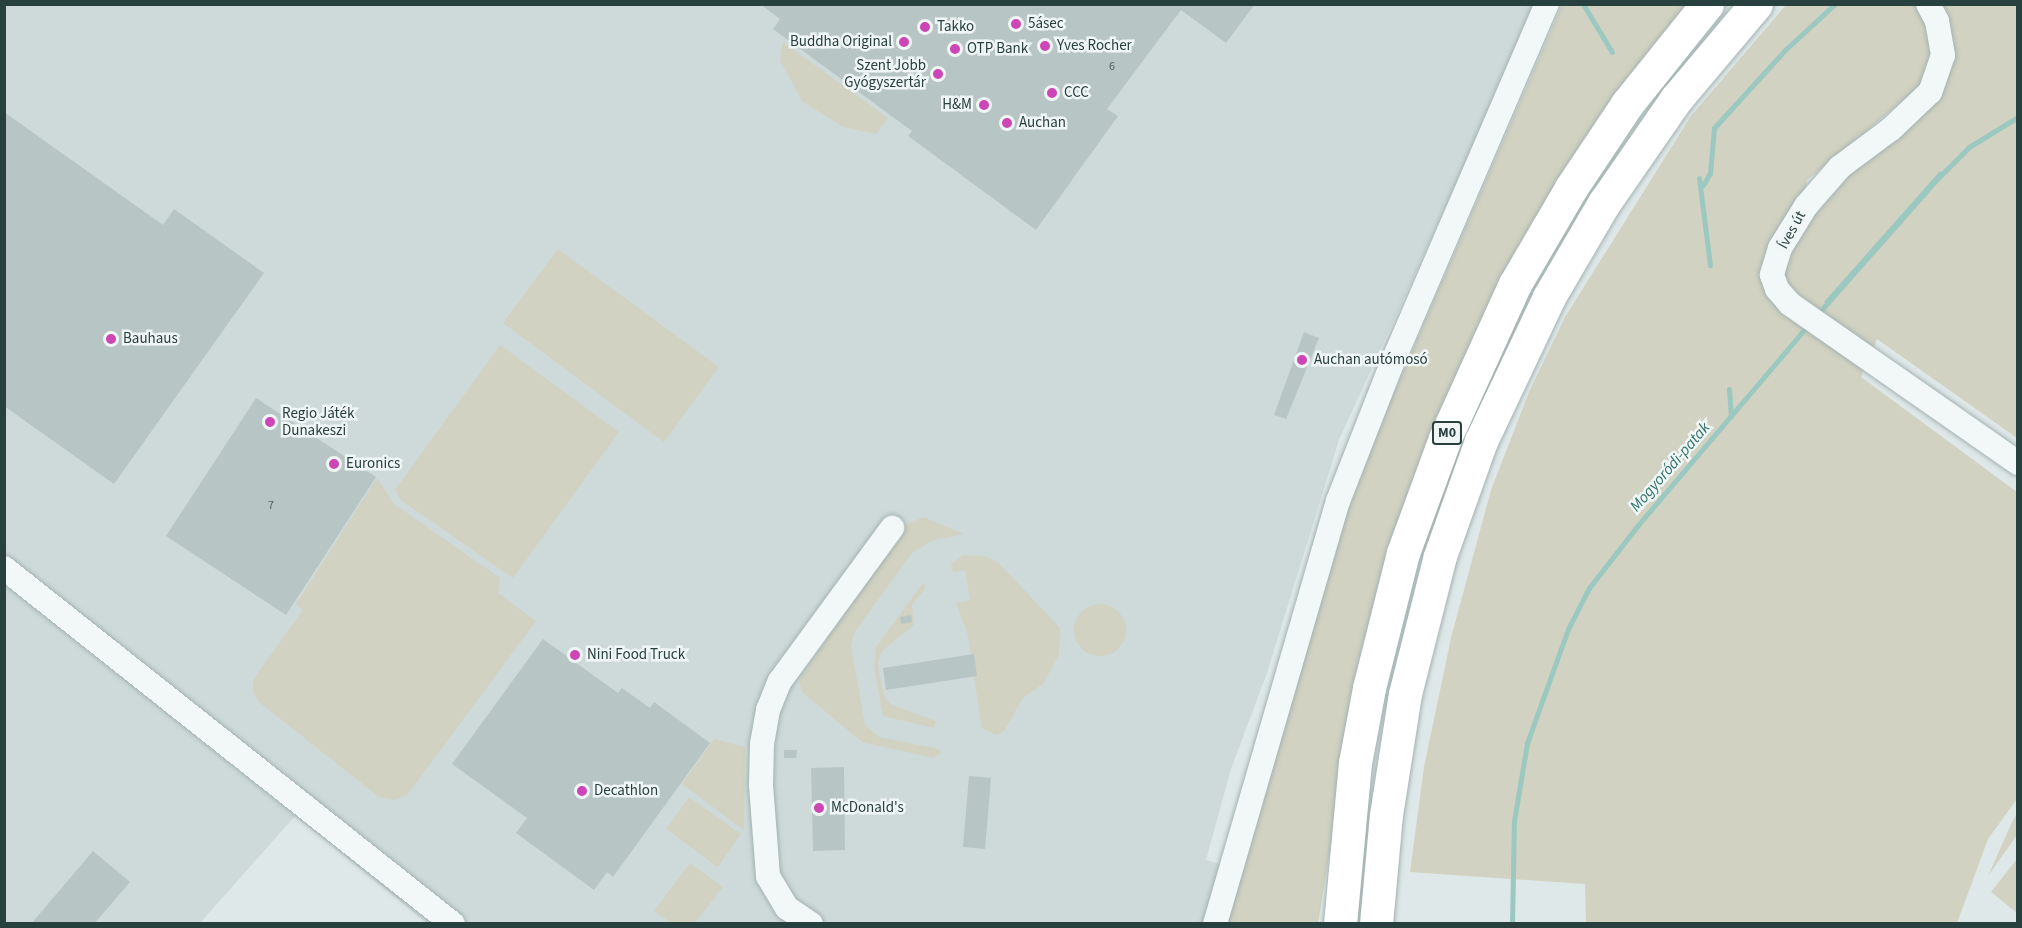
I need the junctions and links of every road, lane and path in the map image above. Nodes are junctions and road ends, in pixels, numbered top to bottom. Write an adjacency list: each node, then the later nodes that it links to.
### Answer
1 (1547, 4): 10 (street)
2 (1707, 4): 11 (highway, M0)
3 (1756, 4): 12 (highway, M0)
4 (1928, 4): 5 (street, Íves út)
5 (2018, 463)
6 (892, 528): 9 (street)
7 (4, 568): 8 (street)
8 (453, 924)
9 (811, 924)
10 (1215, 924)
11 (1340, 924)
12 (1376, 924)

